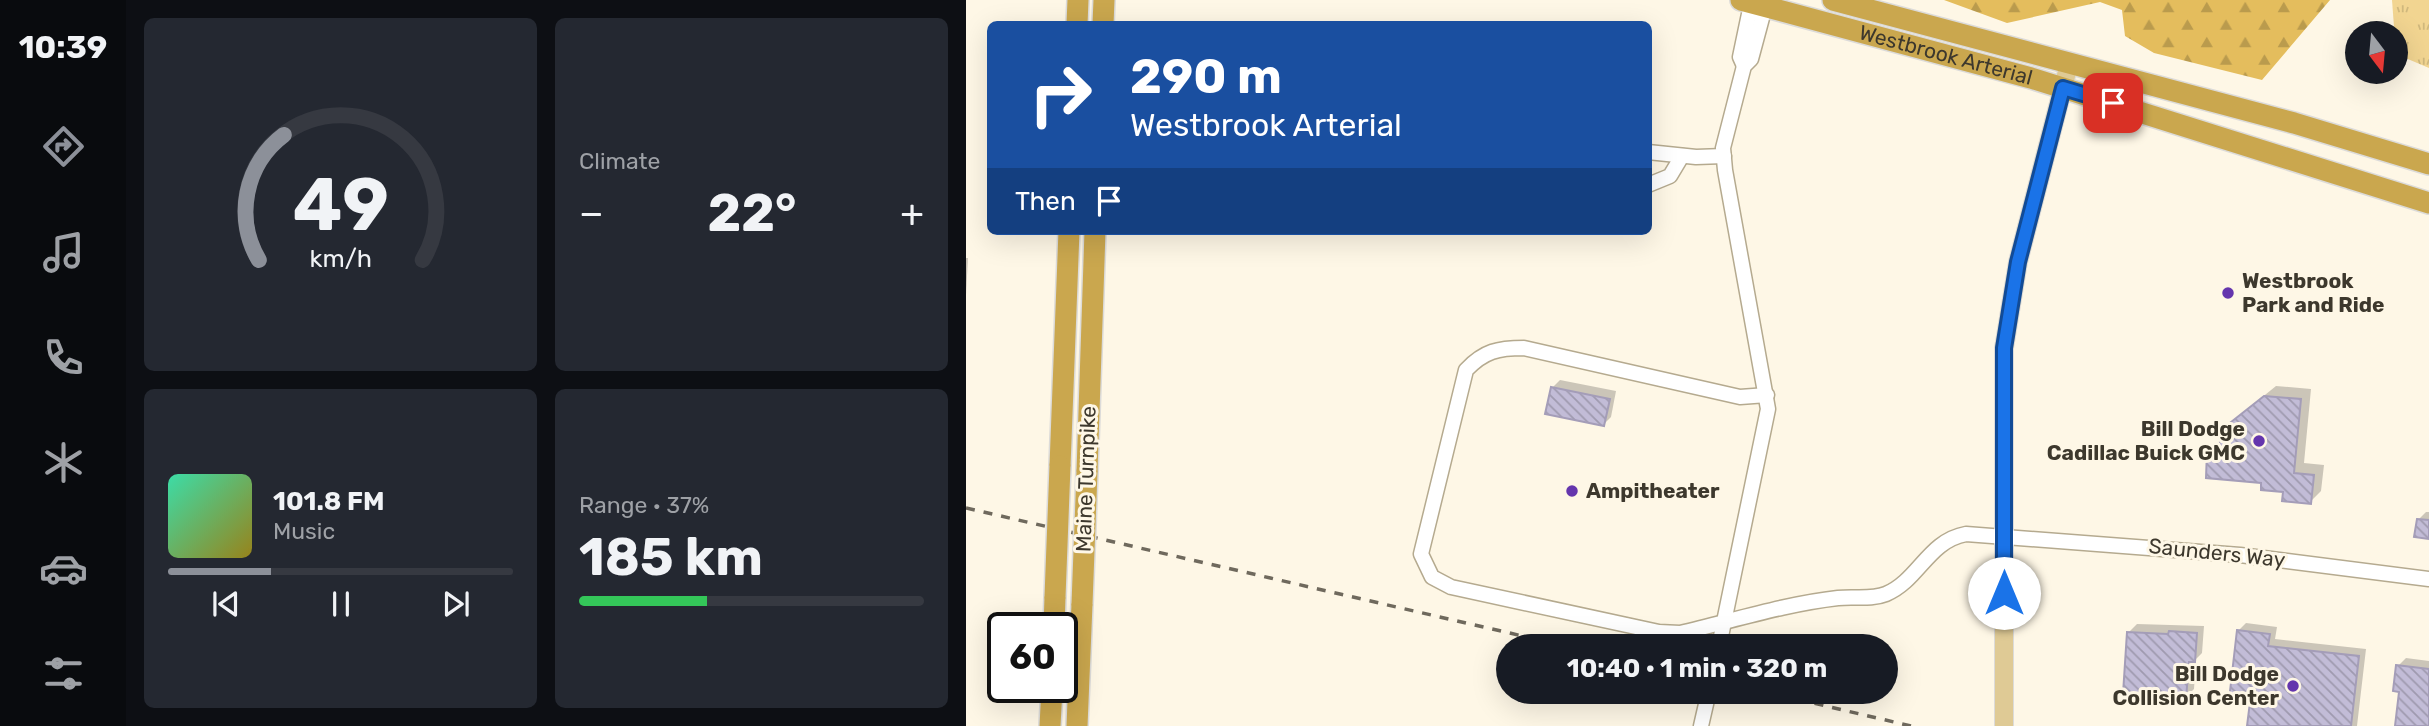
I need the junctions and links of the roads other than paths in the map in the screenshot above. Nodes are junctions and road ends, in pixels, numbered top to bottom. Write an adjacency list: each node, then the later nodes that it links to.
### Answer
1 (1078, 0): 5 (highway)
2 (1104, 0): 6 (highway)
3 (1833, 0): 7 (highway, Westbrook Arterial)
4 (1755, 4): 8 (highway, Westbrook Arterial); 11 (lane)
5 (1077, 21)
6 (1103, 21)
7 (2069, 64): 8 (main road); 12 (highway, Westbrook Arterial)
8 (2063, 88): 14 (highway, Westbrook Arterial); 18 (main road)
9 (1652, 152): 10 (lane)
10 (1682, 156): 11 (lane); 13 (lane)
11 (1724, 156): 17 (lane)
12 (2429, 164)
13 (1652, 183)
14 (2429, 203)
15 (1069, 235): 20 (highway, Maine Turnpike, bridge)
16 (1095, 235): 26 (highway, Maine Turnpike, bridge)
17 (1767, 396): 21 (lane); 21 (lane, Saunders Way)
18 (2004, 539): 19 (lane, Saunders Way); 21 (lane, Saunders Way); 28 (main road)
19 (2429, 579)
20 (1055, 612)
21 (1724, 623): 22 (lane)
22 (1722, 634)
23 (1052, 703): 25 (highway)
24 (1706, 704): 27 (lane)
25 (1051, 726)
26 (1077, 726)
27 (1701, 726)
28 (2004, 726)

